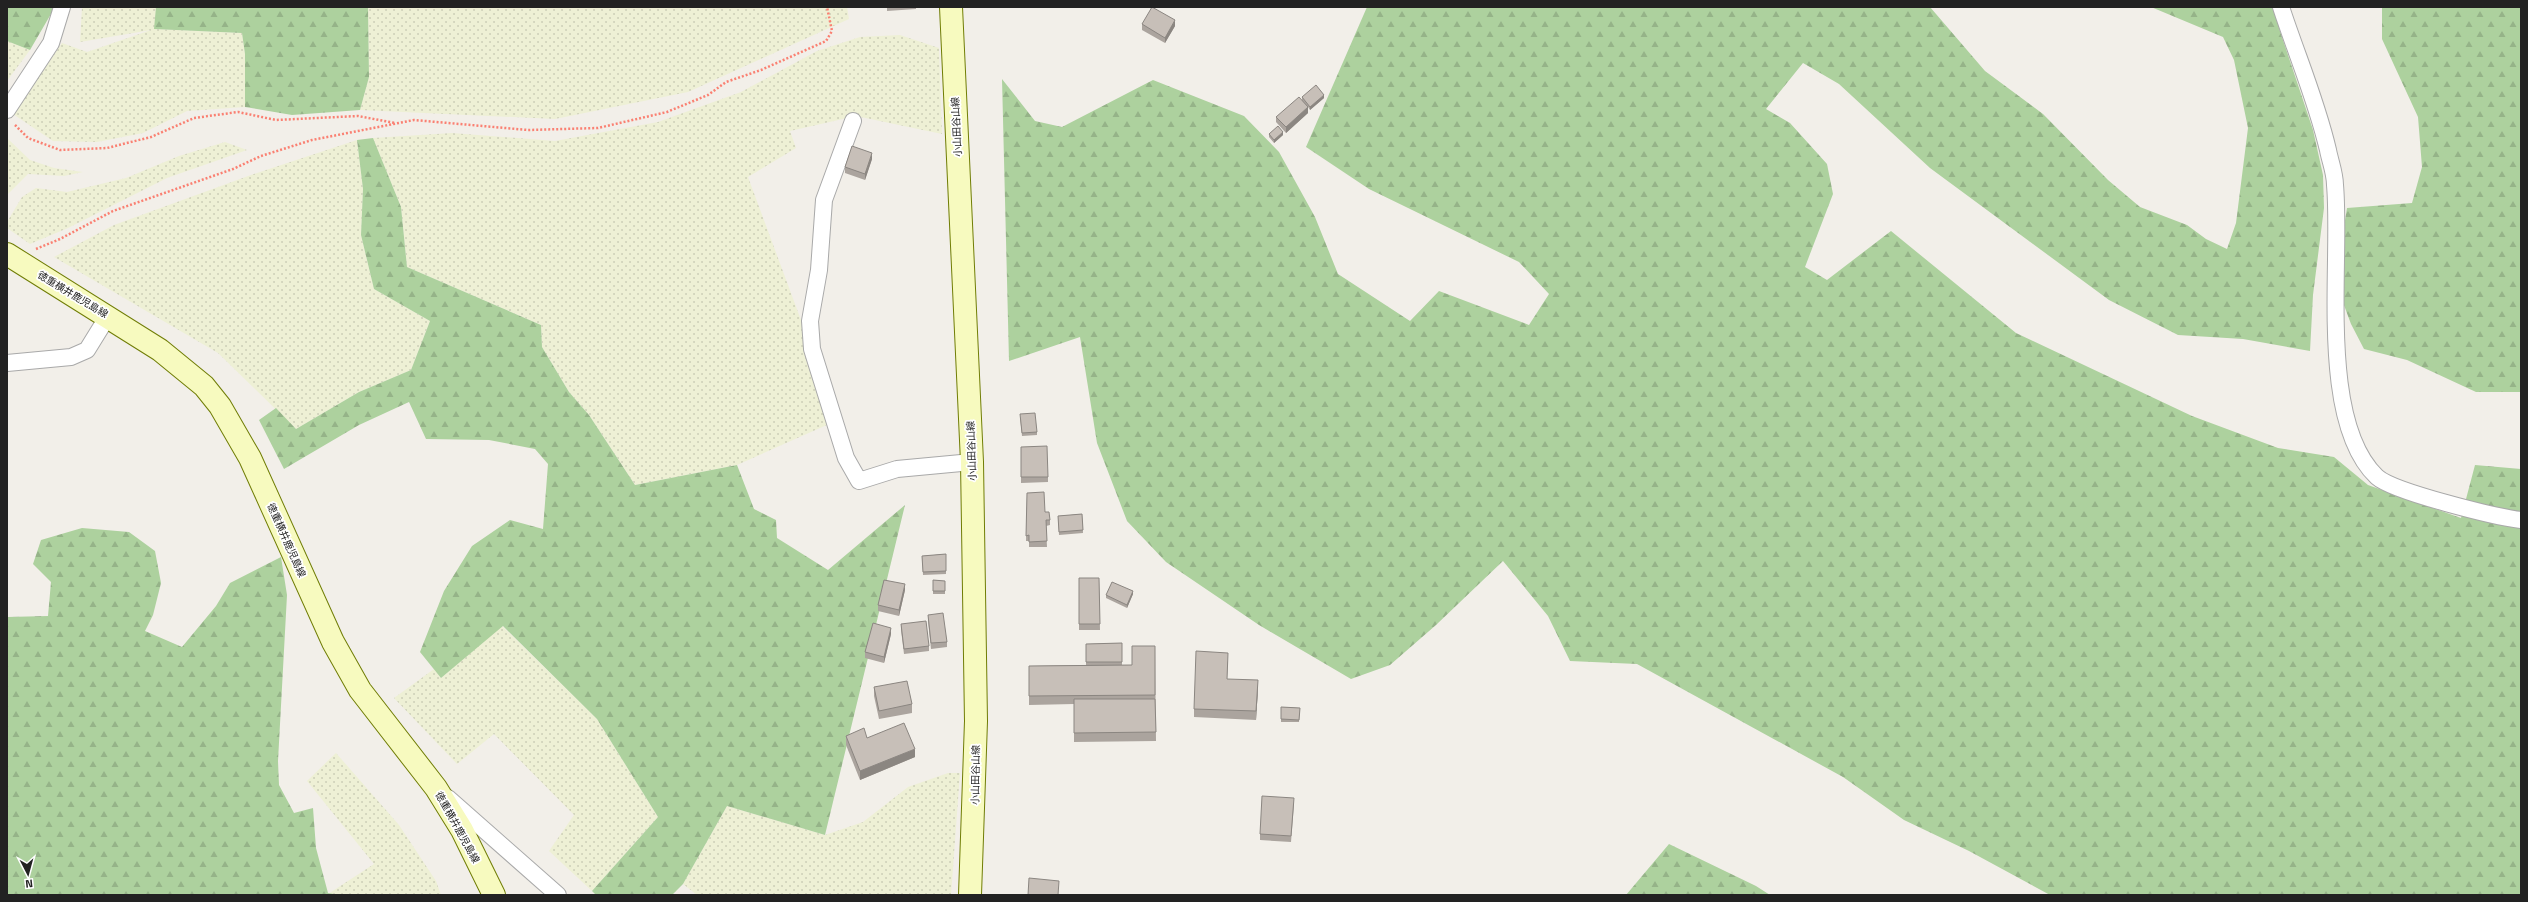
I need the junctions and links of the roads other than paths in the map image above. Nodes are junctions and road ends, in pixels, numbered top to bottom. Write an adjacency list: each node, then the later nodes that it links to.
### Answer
1 (62, 7): 4 (street)
2 (951, 7): 9 (main road, 小山田谷山線)
3 (2281, 7): 10 (street)
4 (10, 116)
5 (852, 121): 9 (street)
6 (11, 257): 7 (main road, 徳重横井鹿児島線)
7 (108, 316): 8 (street); 11 (main road, 徳重横井鹿児島線)
8 (7, 363)
9 (972, 462): 14 (main road, 小山田谷山線)
10 (2521, 520)
11 (436, 788): 12 (main road, 徳重横井鹿児島線); 13 (street)
12 (494, 895)
13 (558, 895)
14 (970, 895)

